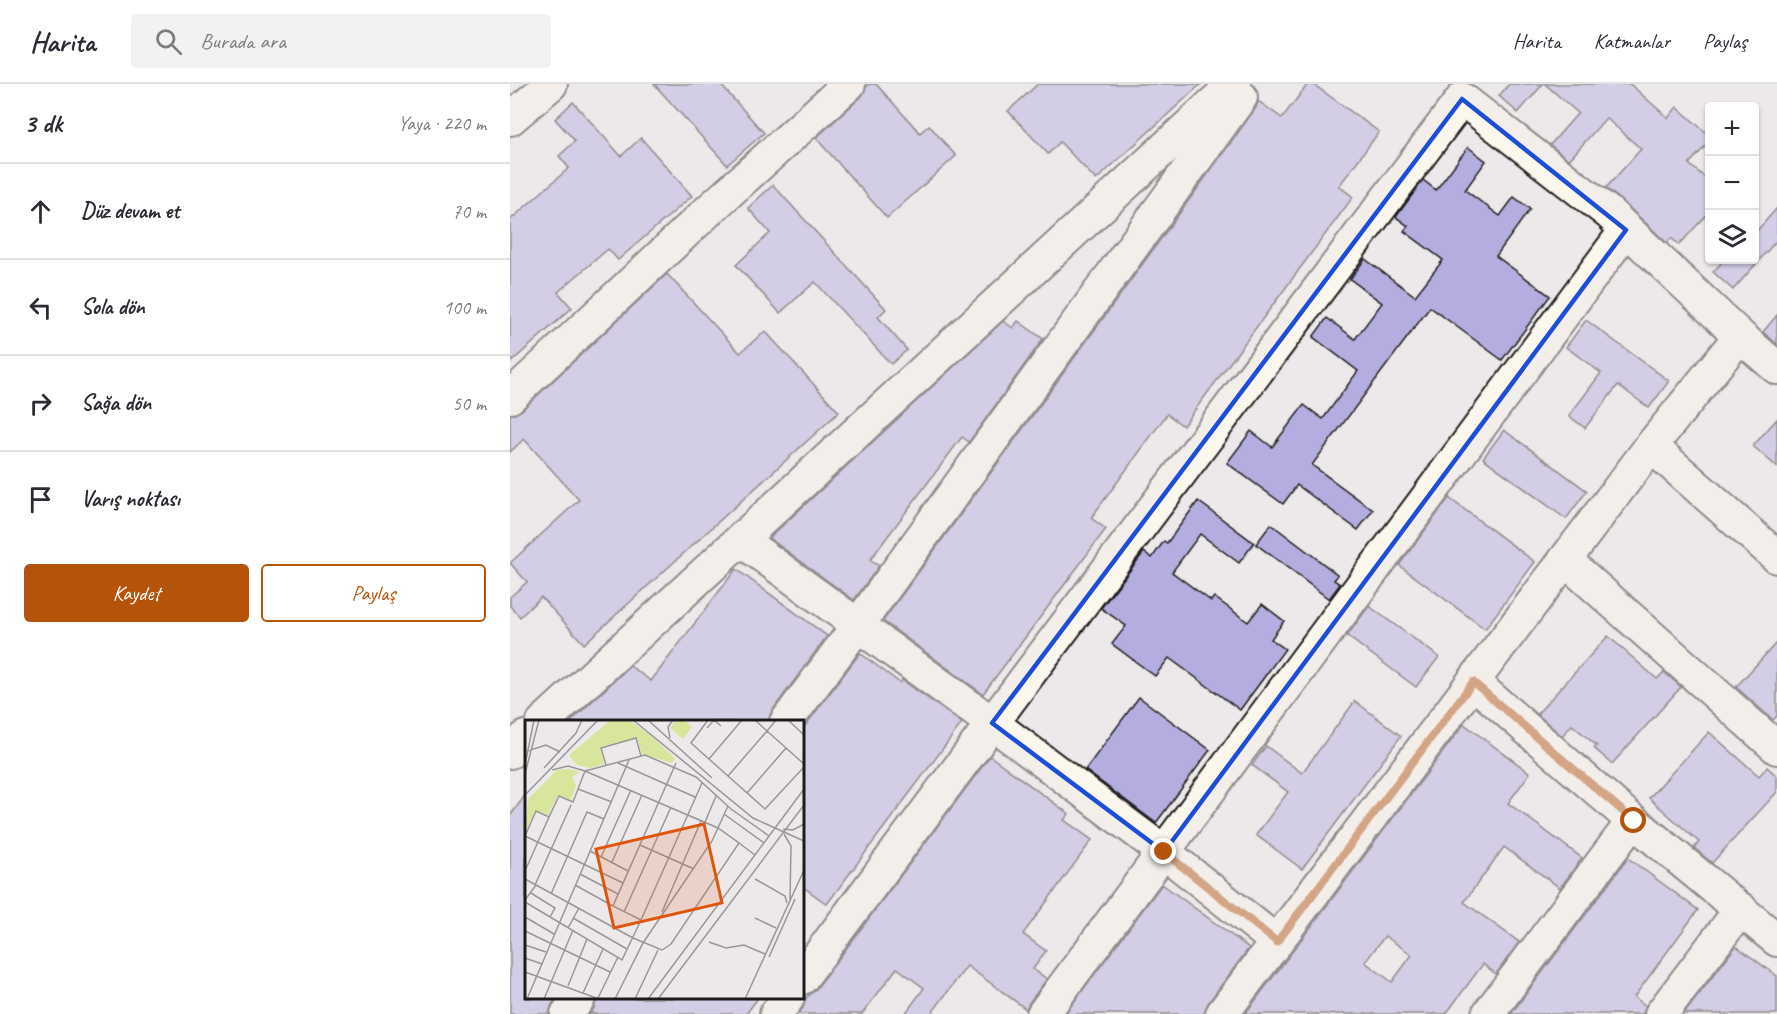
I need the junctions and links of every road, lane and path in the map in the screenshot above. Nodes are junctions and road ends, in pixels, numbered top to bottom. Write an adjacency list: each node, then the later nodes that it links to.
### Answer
1 (551, 84): 6 (street)
2 (849, 84): 10 (street)
3 (1234, 84): 12 (street)
4 (1250, 84): 15 (street)
5 (1468, 92): 7 (street); 19 (street)
6 (510, 119)
7 (1626, 230): 8 (street); 24 (street)
8 (1740, 336): 9 (street); 11 (street)
9 (1777, 368)
10 (510, 396)
11 (1651, 446): 13 (street); 14 (street)
12 (741, 540): 15 (street); 17 (street)
13 (1777, 557)
14 (1565, 560): 16 (street); 21 (street)
15 (858, 625): 18 (street); 19 (street)
16 (1473, 682): 23 (street); 27 (street)
17 (545, 720)
18 (787, 720)
19 (992, 723): 24 (street); 28 (street)
20 (525, 738): 22 (street)
21 (1777, 748)
22 (510, 752)
23 (1634, 821): 25 (street); 35 (street)
24 (1164, 852): 27 (street); 33 (street)
25 (1741, 909): 26 (street); 36 (street)
26 (1777, 940)
27 (1277, 942): 34 (street)
28 (804, 975)
29 (578, 999): 31 (street)
30 (787, 999): 32 (street)
31 (567, 1014)
32 (776, 1014)
33 (1043, 1014)
34 (1222, 1014)
35 (1488, 1014)
36 (1661, 1014)

